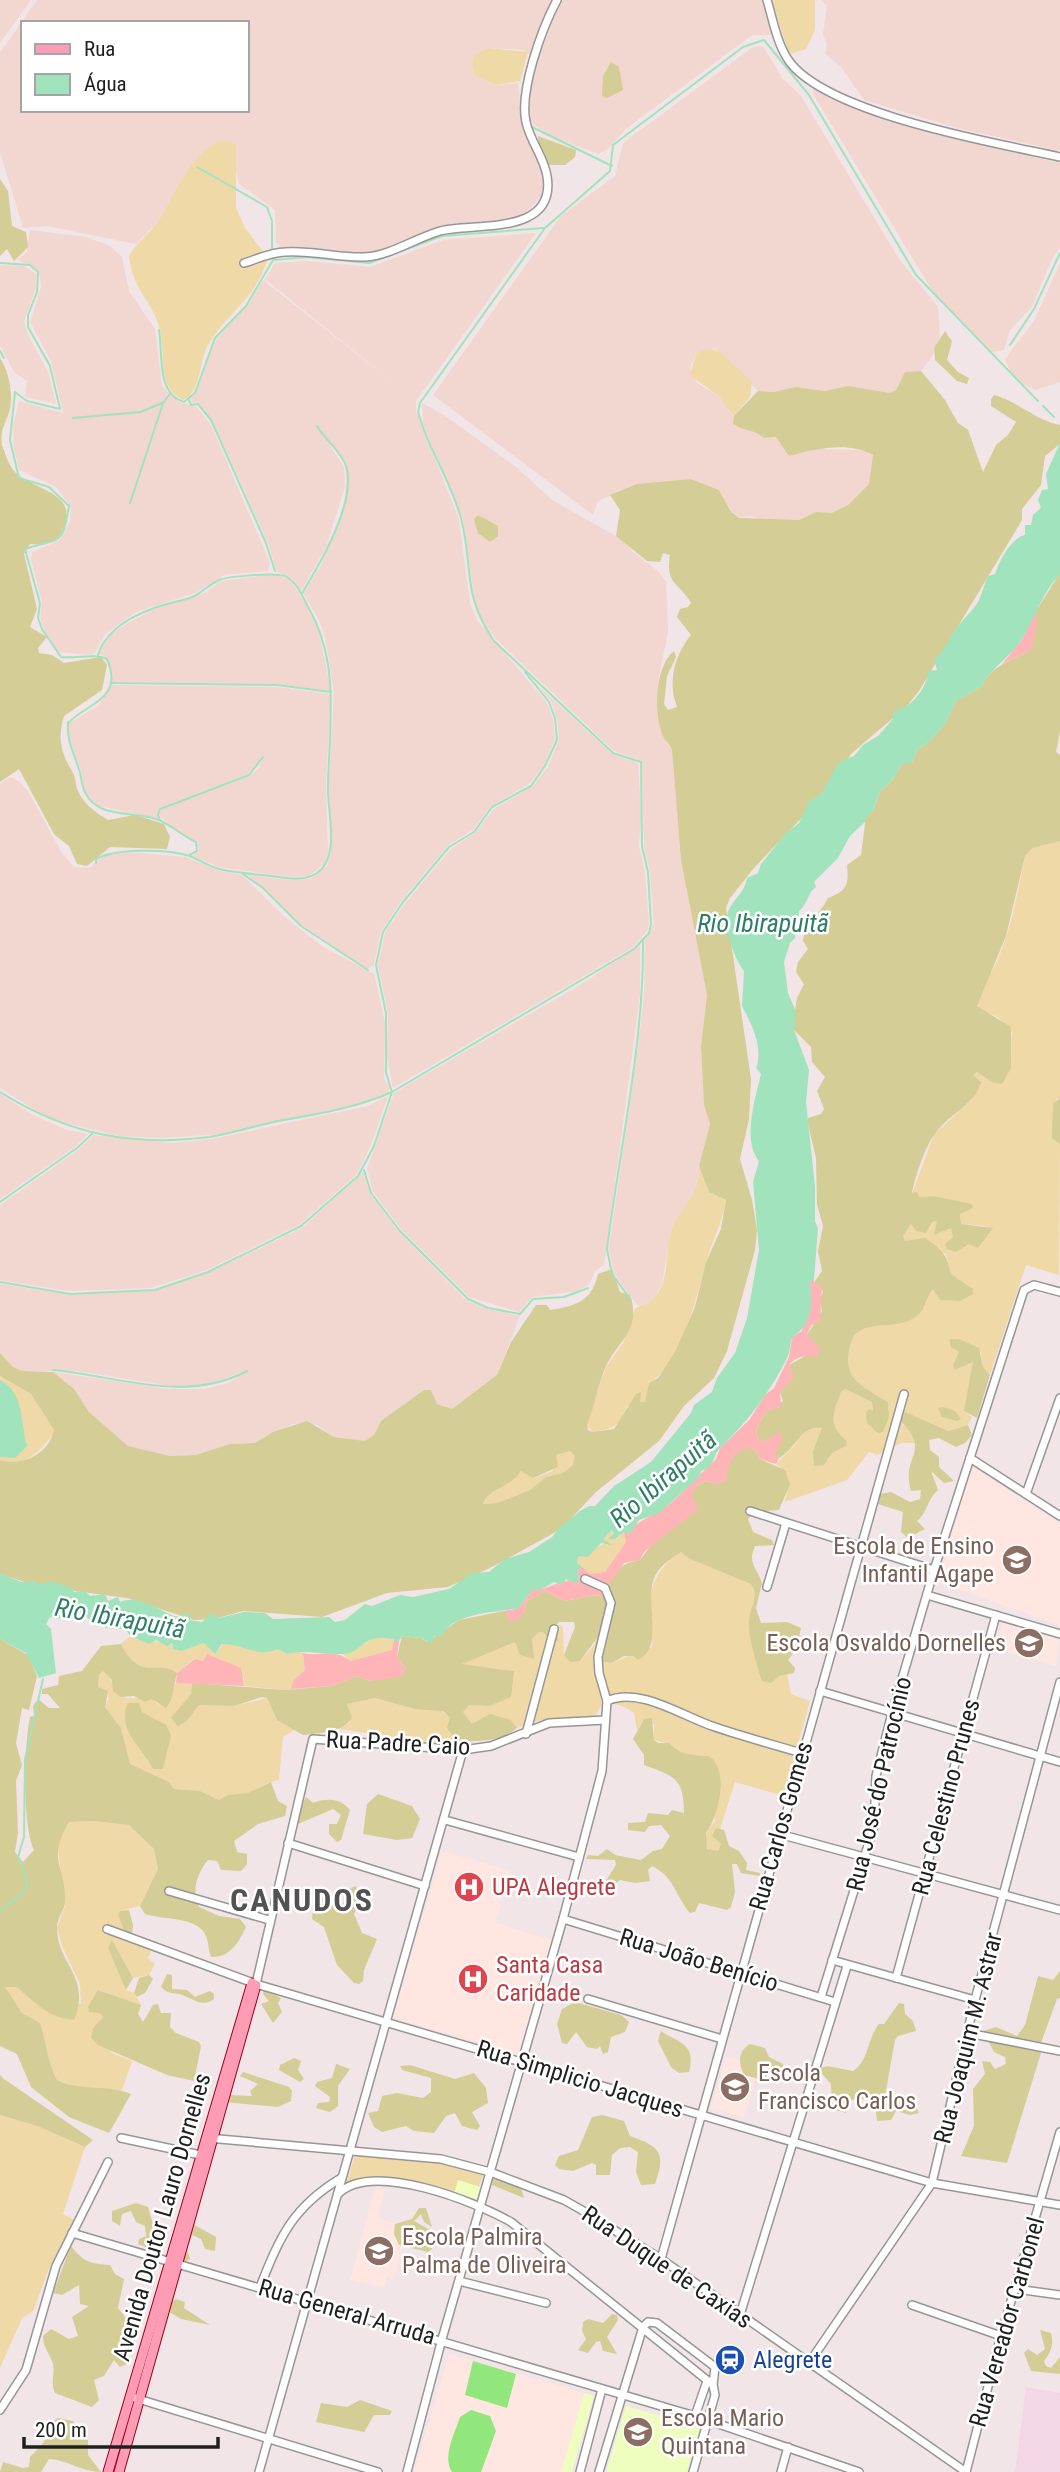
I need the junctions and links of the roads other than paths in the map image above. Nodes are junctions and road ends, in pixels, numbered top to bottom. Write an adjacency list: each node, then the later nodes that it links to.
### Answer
1 (557, 0): 4 (street)
2 (767, 0): 3 (street)
3 (1060, 158)
4 (244, 263)
5 (1060, 1292): 8 (street, Rua José do Patrocínio)
6 (904, 1394): 13 (street, Rua Carlos Gomes)
7 (1060, 1401): 9 (street)
8 (970, 1458): 9 (street); 14 (street, Rua José do Patrocínio)
9 (1026, 1494): 11 (street)
10 (750, 1511): 12 (street)
11 (1060, 1516)
12 (786, 1523): 13 (street); 16 (street)
13 (861, 1548): 14 (street); 22 (street, Rua Carlos Gomes)
14 (934, 1570): 17 (street, Rua José do Patrocínio)
15 (585, 1579): 23 (street)
16 (766, 1587)
17 (927, 1595): 18 (street); 24 (street, Rua José do Patrocínio)
18 (996, 1615): 20 (street); 26 (street, Rua Celestino Prunes)
19 (554, 1629): 27 (street)
20 (1060, 1634)
21 (1060, 1682): 31 (street, Rua Joaquim M. Astrar)
22 (820, 1691): 24 (street); 30 (street, Rua Carlos Gomes)
23 (607, 1701): 25 (street); 30 (street)
24 (892, 1713): 26 (street); 37 (street, Rua José do Patrocínio)
25 (605, 1720): 27 (street, Rua Padre Caio); 36 (street)
26 (964, 1733): 31 (street); 38 (street, Rua Celestino Prunes)
27 (526, 1734): 29 (street, Rua Padre Caio)
28 (313, 1739): 29 (street, Rua Padre Caio); 35 (street, Avenida Doutor Lauro Dornelles)
29 (463, 1751): 33 (street)
30 (801, 1754): 34 (street, Rua Carlos Gomes)
31 (1038, 1755): 32 (street); 41 (street, Rua Joaquim M. Astrar)
32 (1060, 1762)
33 (445, 1820): 36 (street); 39 (street)
34 (779, 1834): 37 (street); 48 (street, Rua Carlos Gomes)
35 (288, 1843): 39 (street); 44 (street, Avenida Doutor Lauro Dornelles)
36 (579, 1857): 43 (street)
37 (865, 1857): 38 (street); 46 (street, Rua José do Patrocínio)
38 (926, 1874): 41 (street); 49 (street, Rua Celestino Prunes)
39 (425, 1886): 55 (street)
40 (169, 1891): 44 (street)
41 (1003, 1895): 42 (street); 53 (street, Rua Joaquim M. Astrar)
42 (1060, 1910)
43 (563, 1919): 48 (street, Rua João Benício); 59 (street)
44 (269, 1920): 50 (street, Avenida Doutor Lauro Dornelles)
45 (107, 1929): 50 (street, Rua Simplicio Jacques)
46 (832, 1960): 47 (street); 51 (street, Rua José do Patrocínio)
47 (846, 1966): 49 (street); 54 (street)
48 (741, 1973): 51 (street, Rua João Benício); 57 (street, Rua Carlos Gomes)
49 (896, 1978): 53 (street)
50 (255, 1981): 55 (street, Rua Simplicio Jacques); 63 (main road, Avenida Doutor Lauro Dornelles)
51 (821, 1997): 54 (street, Rua João Benício)
52 (588, 1999): 57 (street)
53 (975, 2000): 56 (street, Rua Joaquim M. Astrar)
54 (835, 2002): 64 (street)
55 (387, 2021): 59 (street, Rua Simplicio Jacques); 65 (street)
56 (968, 2033): 58 (street); 70 (street, Rua Joaquim M. Astrar)
57 (722, 2039): 60 (street, Rua Carlos Gomes)
58 (1060, 2051)
59 (523, 2061): 60 (street, Rua Simplicio Jacques); 68 (street)
60 (702, 2115): 64 (street, Rua Simplicio Jacques); 76 (street, Rua Carlos Gomes)
61 (1060, 2132): 72 (street, Rua Vereador Carbonel)
62 (121, 2138): 66 (street)
63 (210, 2138): 65 (street, Rua Duque de Caxias); 66 (main road, Avenida Doutor Lauro Dornelles)
64 (794, 2142): 70 (street, Rua Simplicio Jacques); 85 (street)
65 (350, 2151): 68 (street, Rua Duque de Caxias); 69 (street)
66 (205, 2156): 77 (main road, Avenida Doutor Lauro Dornelles)
67 (108, 2162): 75 (street)
68 (490, 2172): 74 (street); 76 (street, Rua Duque de Caxias)
69 (342, 2178): 71 (street); 79 (street)
70 (932, 2183): 72 (street, Rua Simplicio Jacques); 89 (street, Rua Joaquim M. Astrar)
71 (336, 2197): 74 (street); 82 (street)
72 (1040, 2203): 73 (street, Rua Simplicio Jacques); 80 (street, Rua Vereador Carbonel)
73 (1060, 2205)
74 (480, 2207): 78 (street); 86 (street)
75 (72, 2233): 77 (street, Rua General Arruda); 95 (street)
76 (661, 2259): 85 (street, Rua Duque de Caxias)
77 (174, 2262): 79 (street, Rua General Arruda); 93 (main road, Avenida Doutor Lauro Dornelles); 94 (main road, Avenida Doutor Lauro Dornelles)
78 (459, 2281): 83 (street); 88 (street)
79 (260, 2287): 82 (street, Rua General Arruda)
80 (1016, 2289): 81 (street); 87 (street, Rua Vereador Carbonel)
81 (1060, 2295)
82 (306, 2300): 88 (street, Rua General Arruda); 98 (street)
83 (546, 2303)
84 (912, 2305): 87 (street)
85 (740, 2315): 89 (street, Rua Duque de Caxias)
86 (643, 2327): 90 (street); 90 (street); 92 (street)
87 (1001, 2336): 110 (street, Rua Vereador Carbonel)
88 (442, 2339): 91 (street, Rua General Arruda); 104 (street)
89 (809, 2363): 110 (street, Rua Duque de Caxias)
90 (710, 2383): 96 (street); 97 (street)
91 (602, 2389): 92 (street, Rua General Arruda); 105 (street)
92 (621, 2395): 96 (street, Rua General Arruda); 106 (street)
93 (129, 2396): 94 (street); 100 (main road, Avenida Doutor Lauro Dornelles)
94 (140, 2400): 98 (street); 101 (main road, Avenida Doutor Lauro Dornelles)
95 (0, 2410)
96 (695, 2416): 97 (street, Rua General Arruda)
97 (708, 2421): 99 (street, Rua General Arruda); 107 (street)
98 (269, 2439): 102 (street); 103 (street)
99 (788, 2447): 108 (street); 109 (street, Rua General Arruda)
100 (108, 2472)
101 (119, 2472)
102 (259, 2472)
103 (378, 2472)
104 (407, 2472)
105 (580, 2472)
106 (600, 2472)
107 (693, 2472)
108 (781, 2472)
109 (859, 2472)
110 (966, 2472)

